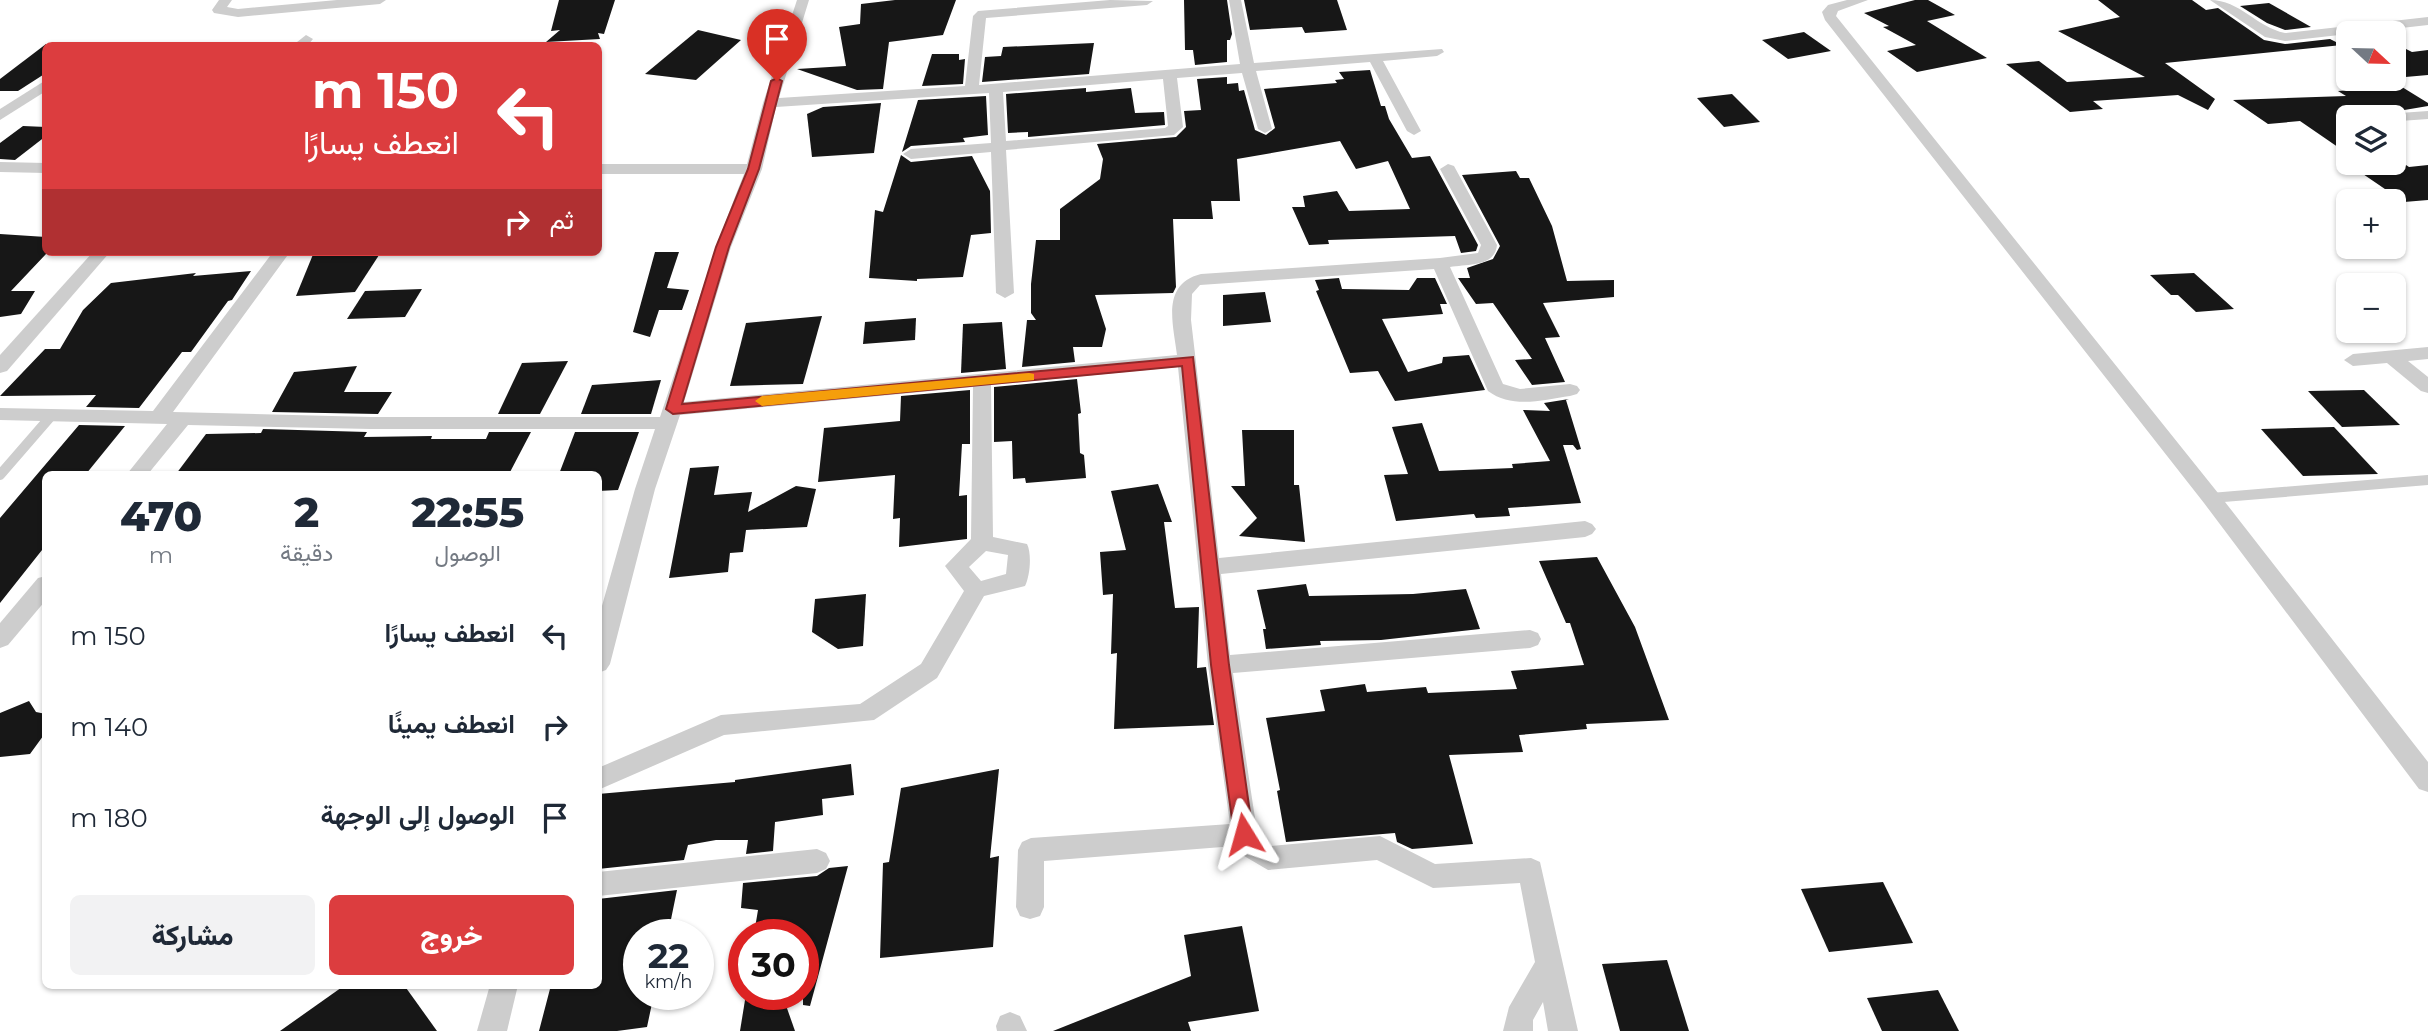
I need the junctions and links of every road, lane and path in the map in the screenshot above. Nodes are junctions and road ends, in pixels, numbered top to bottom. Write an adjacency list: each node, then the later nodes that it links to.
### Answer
1 (226, 0): 2 (street)
2 (380, 0)
3 (803, 0): 16 (street)
4 (1235, 0): 11 (street)
5 (1862, 0): 49 (street)
6 (2216, 0): 8 (street)
7 (1147, 1): 15 (street)
8 (2428, 21)
9 (1437, 52): 10 (street)
10 (1374, 57): 11 (street); 21 (street)
11 (1248, 68): 12 (street); 20 (street)
12 (1169, 74): 13 (street); 22 (street)
13 (996, 86): 15 (street); 22 (street)
14 (42, 87): 18 (street)
15 (972, 88): 16 (street)
16 (770, 103): 27 (street)
17 (2428, 115): 19 (street)
18 (0, 116)
19 (2406, 117)
20 (1265, 129)
21 (1414, 131)
22 (997, 148): 23 (street); 32 (street)
23 (911, 154)
24 (0, 167): 25 (street)
25 (42, 168)
26 (602, 169): 27 (street)
27 (754, 169): 43 (street)
28 (1448, 169): 31 (street)
29 (98, 256): 37 (street)
30 (279, 256): 44 (street)
31 (1440, 263): 35 (street); 40 (street)
32 (1004, 293)
33 (2428, 353): 34 (street)
34 (2391, 356): 36 (street); 39 (street)
35 (1188, 360): 38 (street); 52 (street)
36 (2353, 360)
37 (0, 367)
38 (982, 382): 43 (street); 51 (street)
39 (2428, 387)
40 (1570, 390)
41 (0, 414): 42 (street)
42 (52, 415): 44 (street); 47 (lane)
43 (670, 416): 45 (street); 57 (street)
44 (159, 417): 45 (street)
45 (184, 417): 46 (street)
46 (139, 471)
47 (0, 475)
48 (2428, 480): 49 (lane)
49 (2211, 498): 60 (street)
50 (1586, 529): 52 (street)
51 (982, 542): 54 (street); 54 (street)
52 (1210, 567): 58 (street)
53 (42, 589): 55 (street)
54 (976, 590): 59 (street)
55 (0, 639)
56 (1530, 639): 58 (street)
57 (602, 649)
58 (1220, 665): 61 (street)
59 (602, 778)
60 (2428, 781)
61 (1244, 834): 64 (street); 65 (street)
62 (817, 861): 63 (street)
63 (602, 884)
64 (1030, 907)
65 (1550, 963): 68 (street); 69 (street)
66 (503, 989): 67 (street)
67 (492, 1031)
68 (1518, 1031)
69 (1563, 1031)

